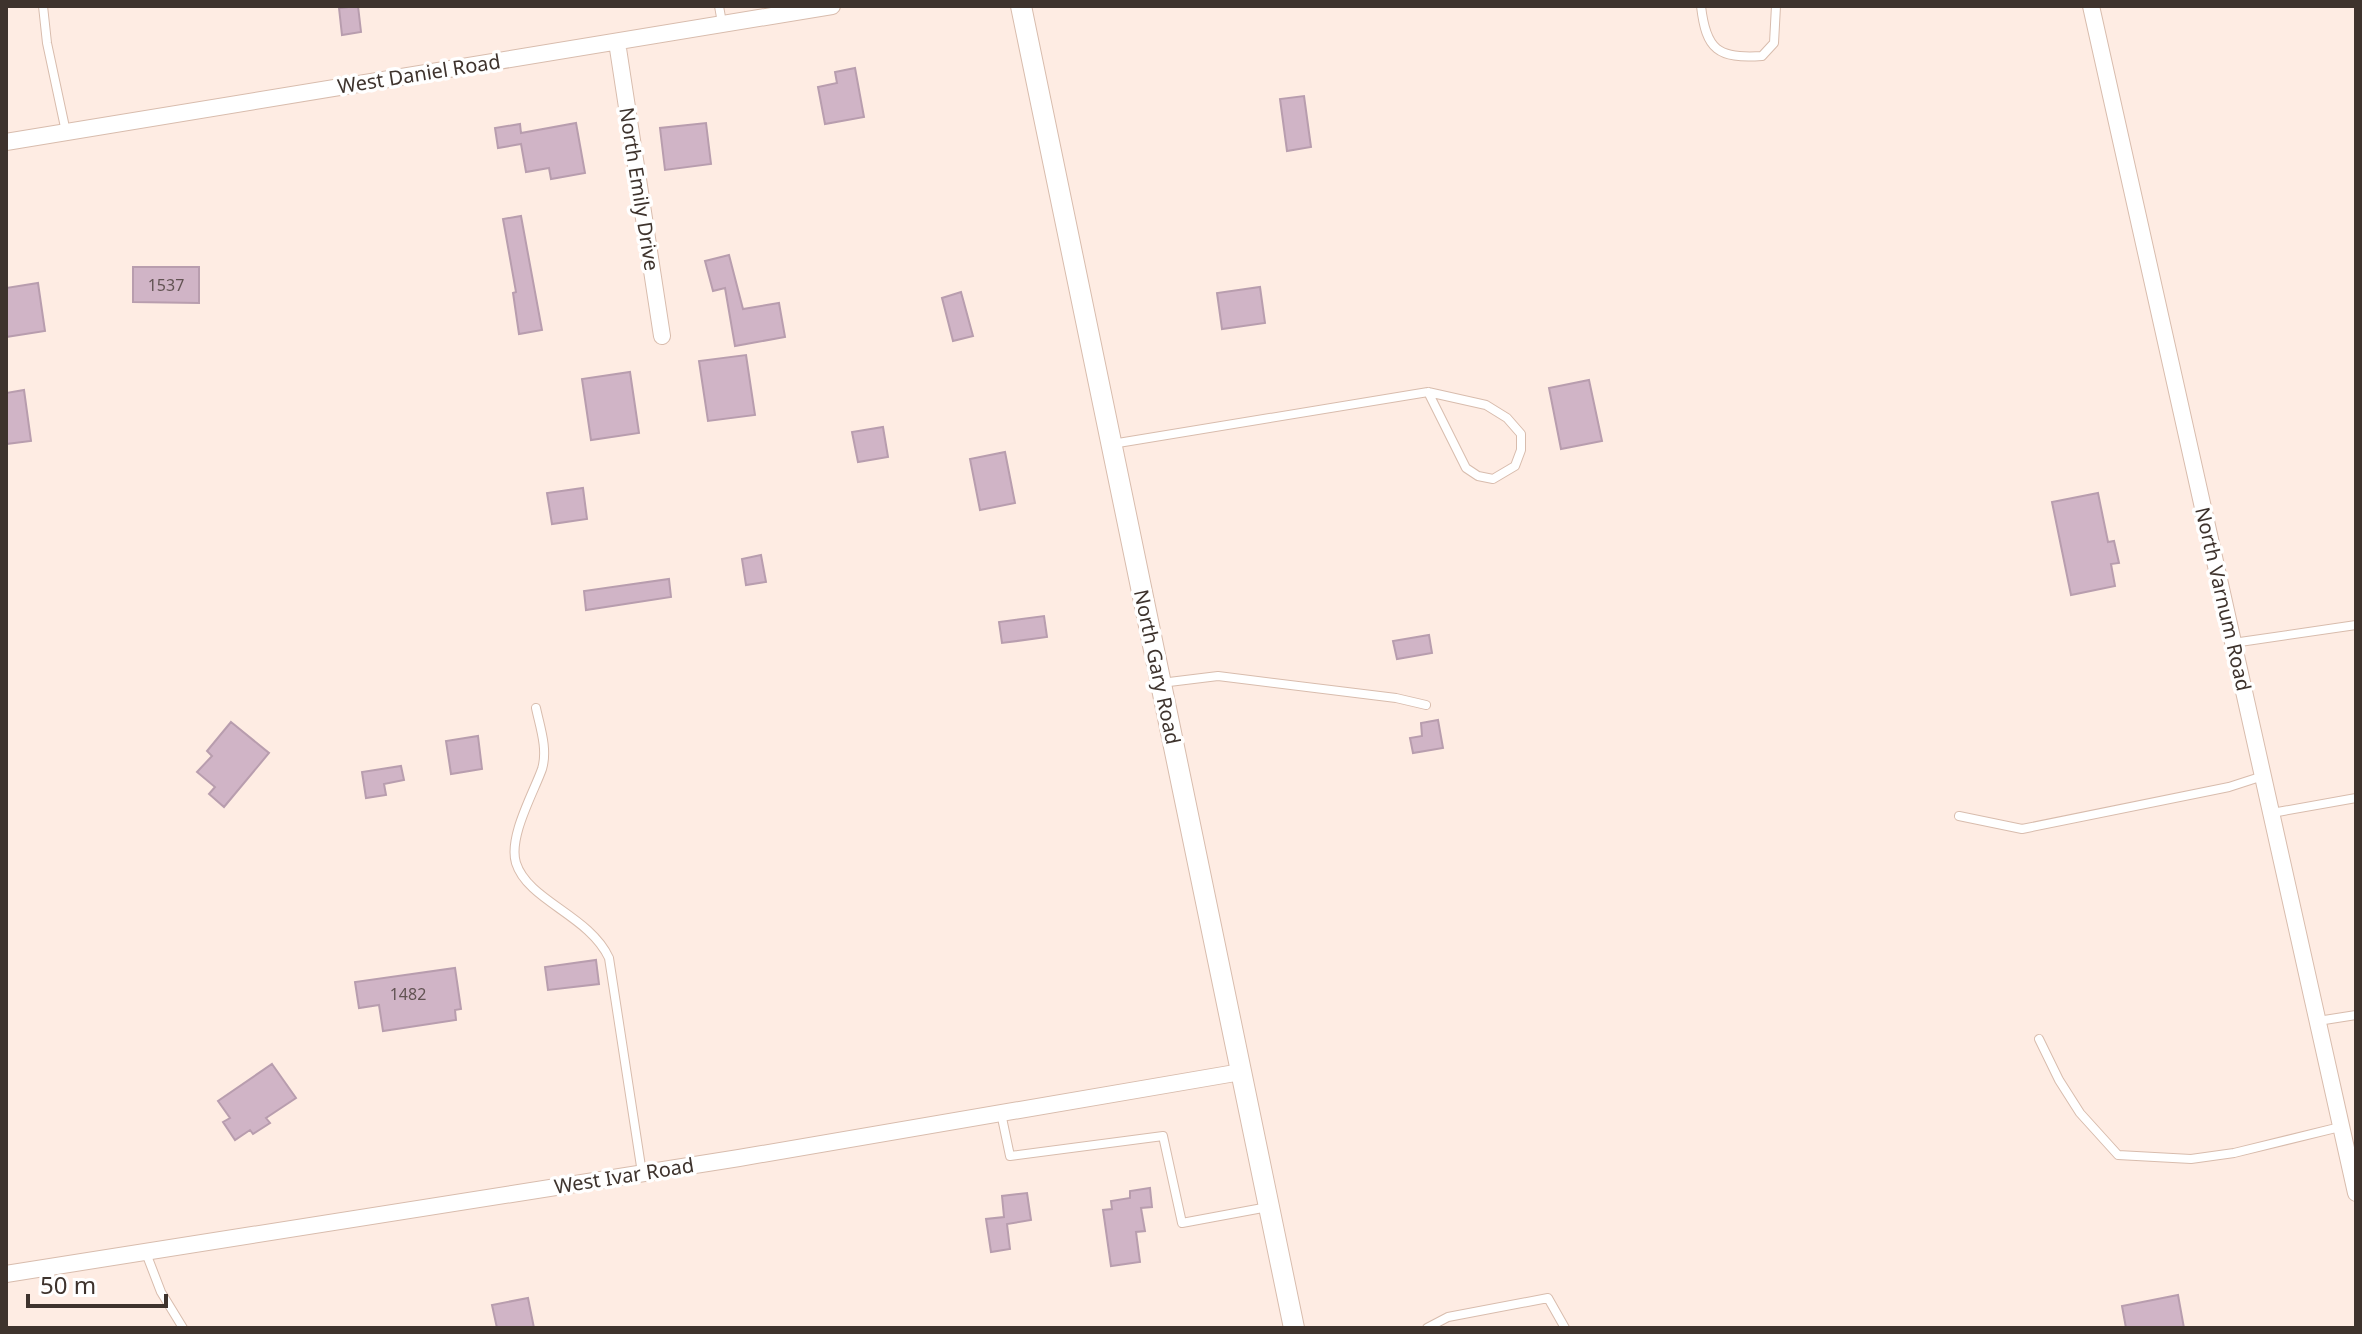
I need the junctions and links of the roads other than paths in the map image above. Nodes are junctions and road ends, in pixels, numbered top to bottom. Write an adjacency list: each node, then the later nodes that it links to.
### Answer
1 (43, 6): 10 (lane)
2 (719, 6): 8 (lane)
3 (832, 6): 8 (street, West Daniel Road)
4 (1021, 6): 14 (street, North Gary Road)
5 (1701, 6): 6 (lane)
6 (1776, 6)
7 (2091, 6): 16 (street, North Varnum Road)
8 (723, 24): 9 (street, West Daniel Road)
9 (617, 42): 10 (street, West Daniel Road); 12 (street, North Emily Drive)
10 (67, 133): 11 (street, West Daniel Road)
11 (6, 142)
12 (662, 336)
13 (1428, 392): 13 (lane); 14 (lane)
14 (1111, 444): 17 (street, North Gary Road)
15 (2356, 625): 16 (lane)
16 (2233, 643): 20 (street, North Varnum Road)
17 (1160, 683): 18 (lane); 27 (street, North Gary Road)
18 (1426, 705)
19 (536, 708): 30 (lane)
20 (2264, 776): 22 (street, North Varnum Road); 23 (lane)
21 (2356, 798): 22 (lane)
22 (2272, 813): 25 (street, North Varnum Road)
23 (1959, 816)
24 (2356, 1015): 25 (lane)
25 (2317, 1021): 29 (street, North Varnum Road)
26 (2039, 1039): 29 (lane)
27 (1241, 1072): 28 (street, West Ivar Road); 32 (street, North Gary Road)
28 (1001, 1113): 30 (street, West Ivar Road); 32 (lane)
29 (2341, 1127): 31 (street, North Varnum Road)
30 (642, 1173): 33 (street, West Ivar Road)
31 (2356, 1193)
32 (1269, 1206): 36 (street, North Gary Road)
33 (145, 1252): 34 (street, West Ivar Road); 35 (lane)
34 (6, 1274)
35 (183, 1328)
36 (1294, 1328)
37 (1427, 1328): 38 (lane)
38 (1565, 1328)

